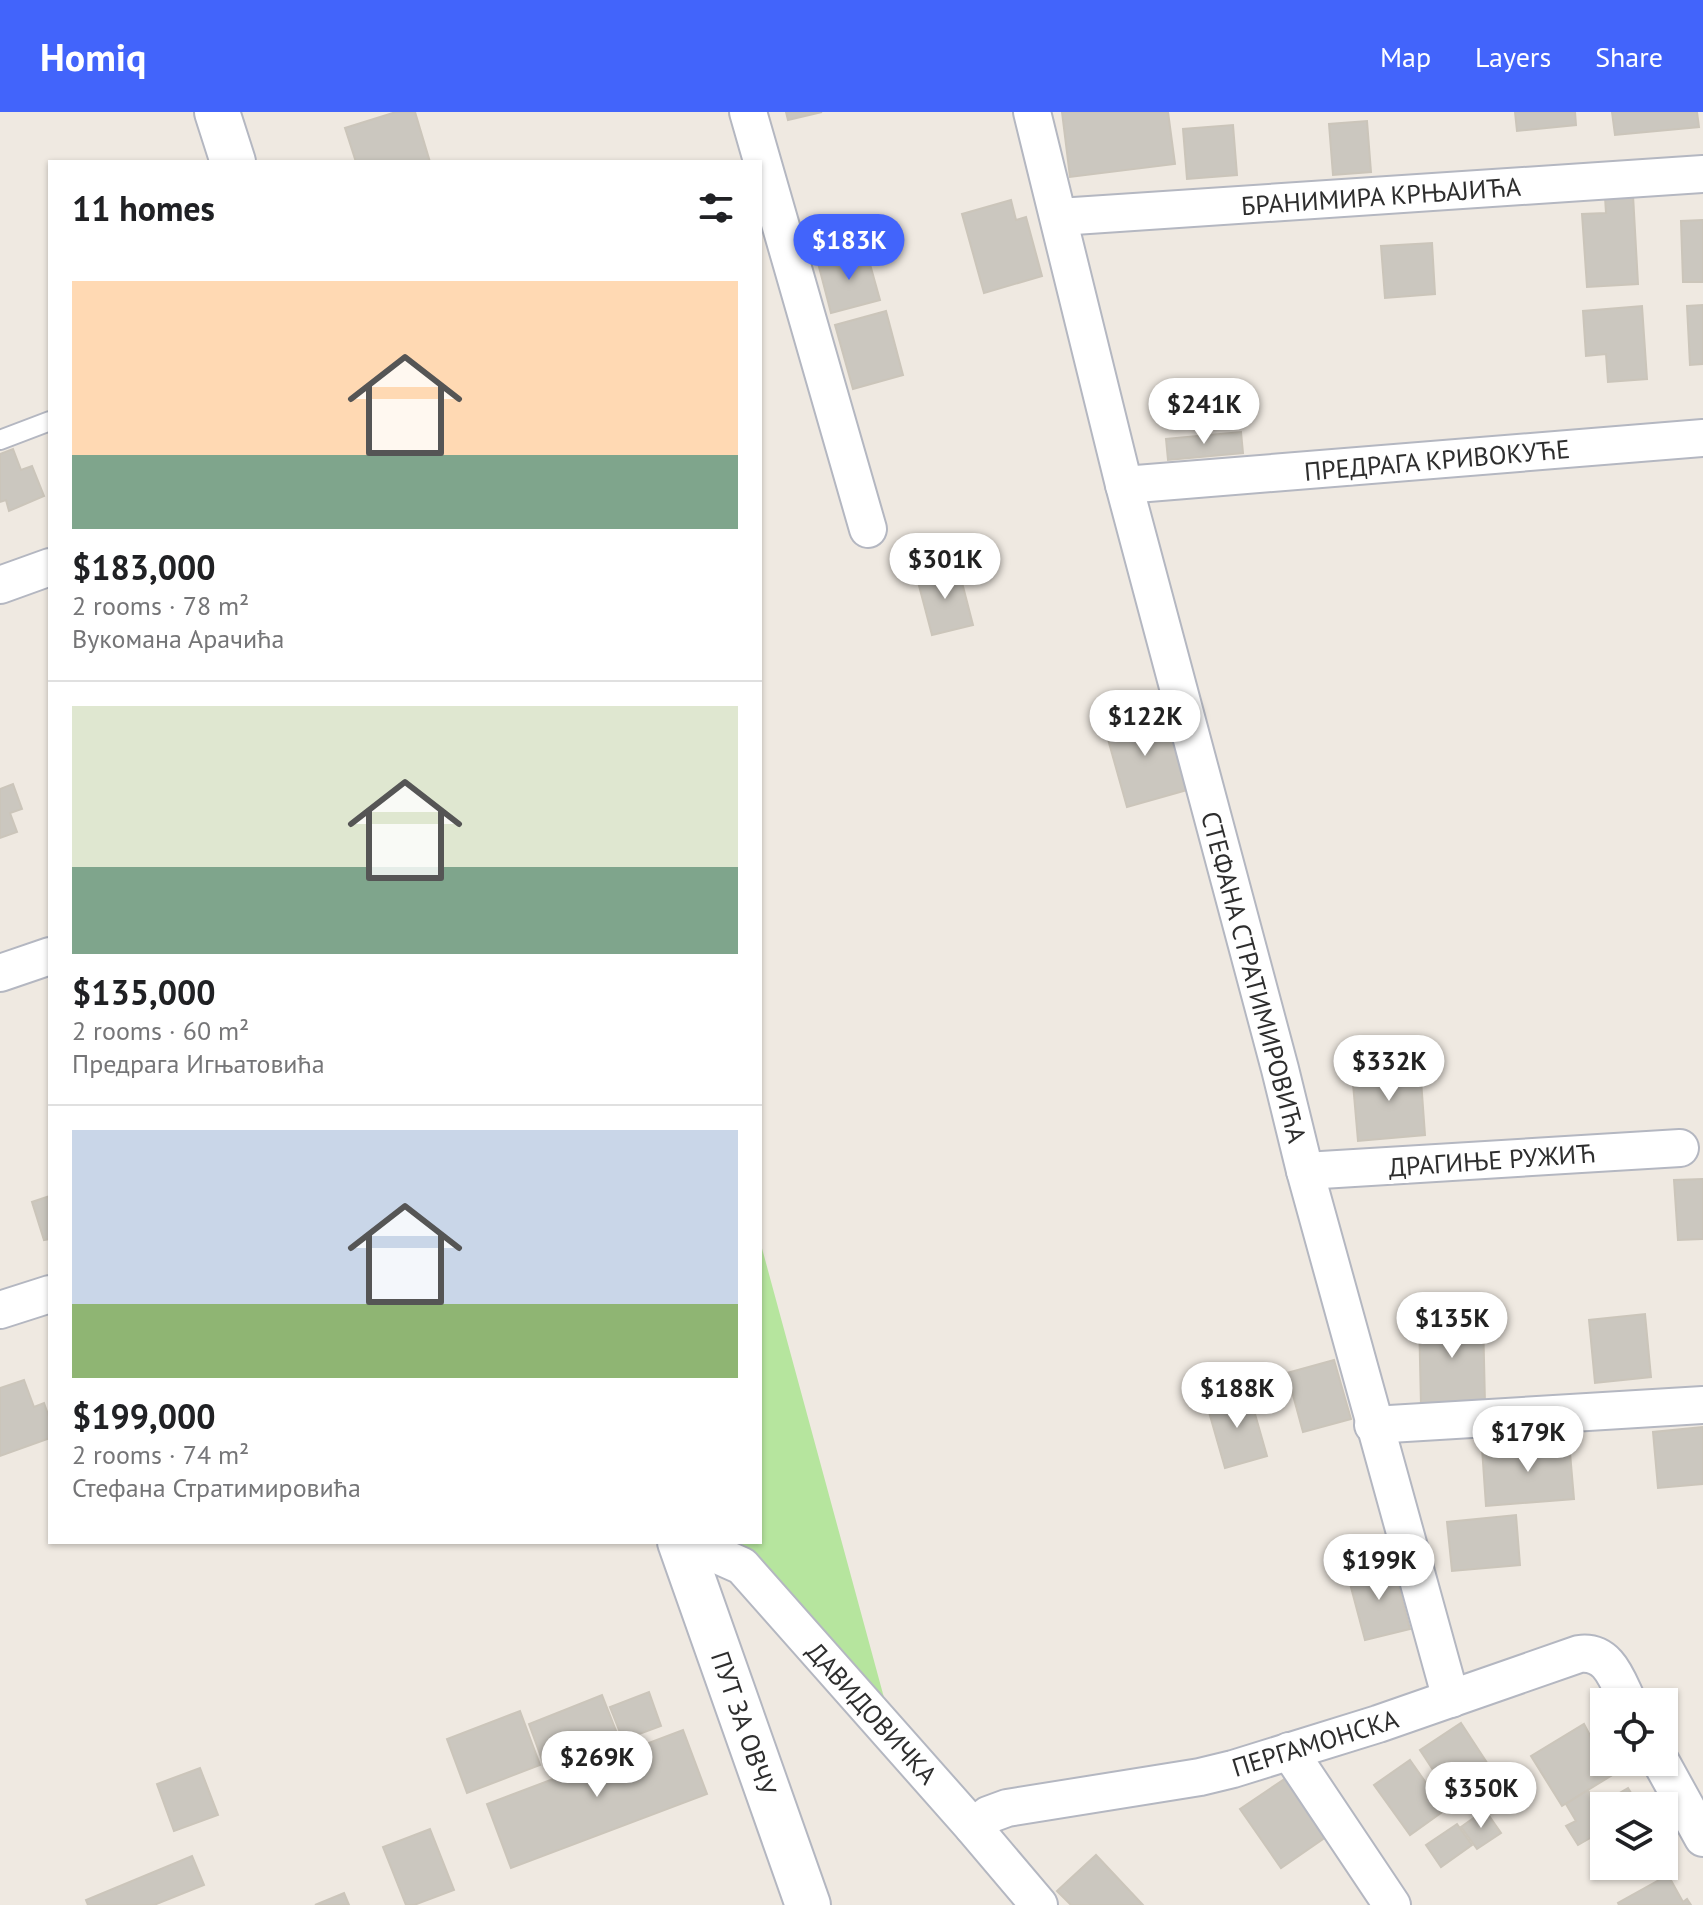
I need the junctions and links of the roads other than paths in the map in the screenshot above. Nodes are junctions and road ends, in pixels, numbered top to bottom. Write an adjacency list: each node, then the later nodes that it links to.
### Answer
1 (217, 112): 4 (street)
2 (748, 112): 5 (street)
3 (1032, 112): 8 (street, СТЕФАНА СТРАТИМИРОВИЋА)
4 (232, 160)
5 (762, 160)
6 (762, 161): 13 (street)
7 (1703, 174): 8 (street, БРАНИМИРА КРЊАЈИЋА)
8 (1059, 217): 12 (street, СТЕФАНА СТРАТИМИРОВИЋА)
9 (48, 422): 11 (lane)
10 (1703, 438): 12 (street, ПРЕДРАГА КРИВОКУЋЕ)
11 (0, 440)
12 (1124, 485): 19 (street, СТЕФАНА СТРАТИМИРОВИЋА)
13 (868, 529)
14 (48, 568): 15 (street)
15 (0, 585)
16 (48, 957): 17 (street)
17 (0, 973)
18 (1680, 1148): 19 (street, ДРАГИЊЕ РУЖИЋ)
19 (1305, 1171): 23 (street, СТЕФАНА СТРАТИМИРОВИЋА)
20 (48, 1295): 21 (street)
21 (0, 1310)
22 (1703, 1405): 23 (street)
23 (1373, 1425): 27 (street, СТЕФАНА СТРАТИМИРОВИЋА)
24 (681, 1544): 32 (street, ПУТ ЗА ОВЧУ)
25 (692, 1544): 30 (street, ДАВИДОВИЧКА)
26 (1621, 1688): 27 (street, ПЕРГАМОНСКА)
27 (1451, 1699): 28 (street, ПЕРГАМОНСКА)
28 (1289, 1751): 30 (street, ПЕРГАМОНСКА); 34 (street)
29 (1669, 1776): 31 (street)
30 (973, 1827): 33 (street, ДАВИДОВИЧКА)
31 (1703, 1838)
32 (808, 1905)
33 (1039, 1905)
34 (1392, 1905)

